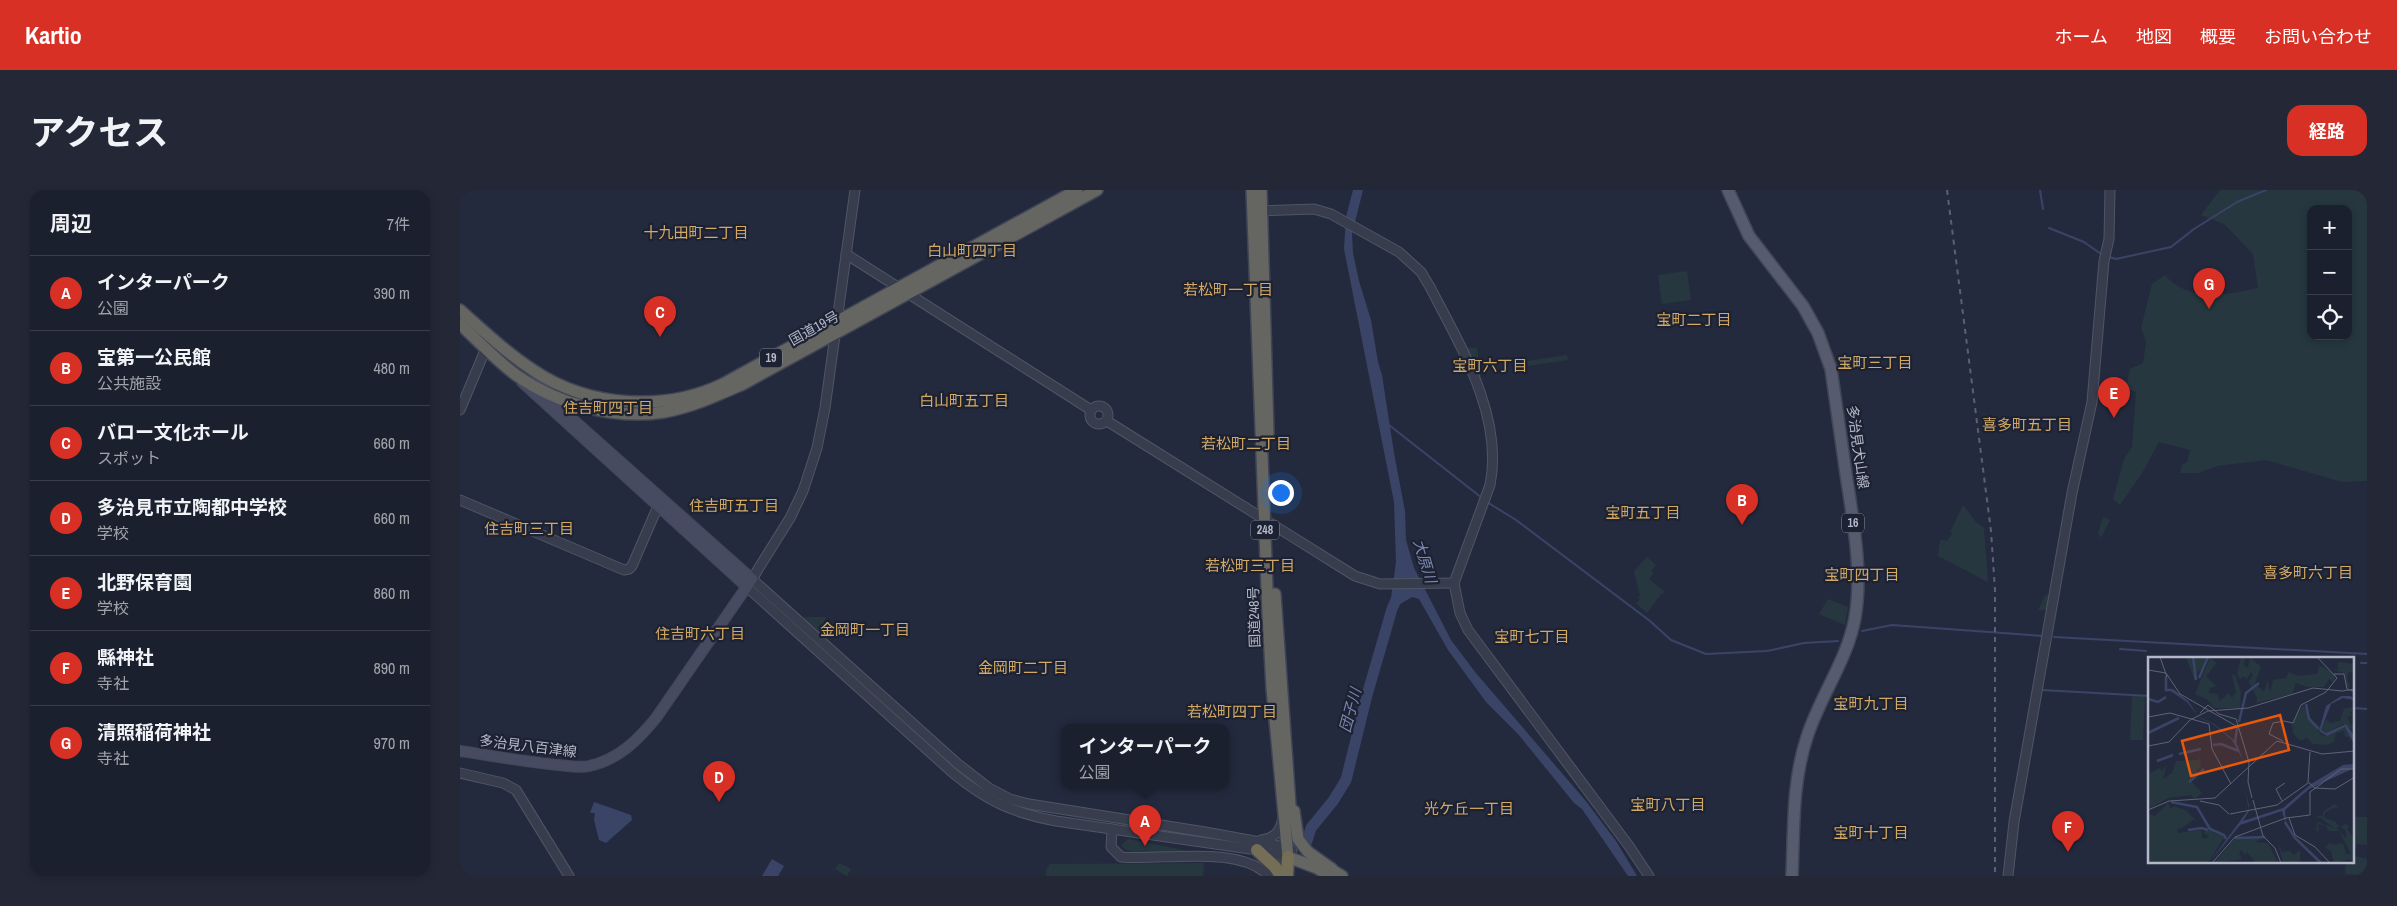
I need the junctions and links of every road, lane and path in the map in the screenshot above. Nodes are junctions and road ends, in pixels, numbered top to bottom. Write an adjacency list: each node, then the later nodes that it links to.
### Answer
1 (855, 190): 9 (street)
2 (1077, 190): 10 (highway, 国道19号 / 19)
3 (1097, 190): 10 (highway, 国道19号 / 19)
4 (1252, 190): 8 (highway, 国道248号 / 248)
5 (1261, 190): 8 (highway, 国道248号 / 248)
6 (1728, 190): 39 (main road, 多治見犬山線 / 16)
7 (2110, 190): 40 (street)
8 (1256, 211): 21 (highway, 国道248号 / 248); 22 (street)
9 (846, 254): 10 (street); 13 (street)
10 (903, 291): 13 (highway, 国道19号 / 19); 21 (street)
11 (460, 310): 15 (highway, 国道19号 / 19)
12 (460, 324): 14 (highway, 国道19号 / 19)
13 (835, 328): 15 (highway, 国道19号 / 19); 17 (highway, 国道19号 / 19); 23 (street)
14 (486, 348): 16 (highway, 国道19号 / 19); 18 (street)
15 (529, 369): 17 (main road)
16 (515, 374): 17 (highway, 国道19号 / 19); 20 (main road)
17 (552, 396): 23 (main road)
18 (460, 410)
19 (460, 500): 20 (street)
20 (658, 506): 23 (main road)
21 (1268, 523): 22 (street); 26 (highway, 国道248号 / 248); 27 (highway, 国道248号 / 248)
22 (1454, 582): 38 (street)
23 (750, 583): 24 (main road, 多治見八百津線); 28 (street); 29 (street)
24 (460, 751)
25 (460, 773): 32 (street)
26 (1292, 804): 30 (highway, 国道248号 / 248); 31 (highway, 248)
27 (1284, 814): 29 (street); 30 (highway, 国道248号 / 248)
28 (1112, 829): 29 (street); 33 (street)
29 (1256, 845): 30 (street); 34 (highway)
30 (1290, 853): 31 (highway, 248); 35 (highway); 36 (highway)
31 (1331, 872): 37 (highway, 248)
32 (570, 876)
33 (1269, 876)
34 (1281, 876)
35 (1287, 876)
36 (1291, 876)
37 (1342, 876)
38 (1649, 876)
39 (1792, 876)
40 (2008, 876)

